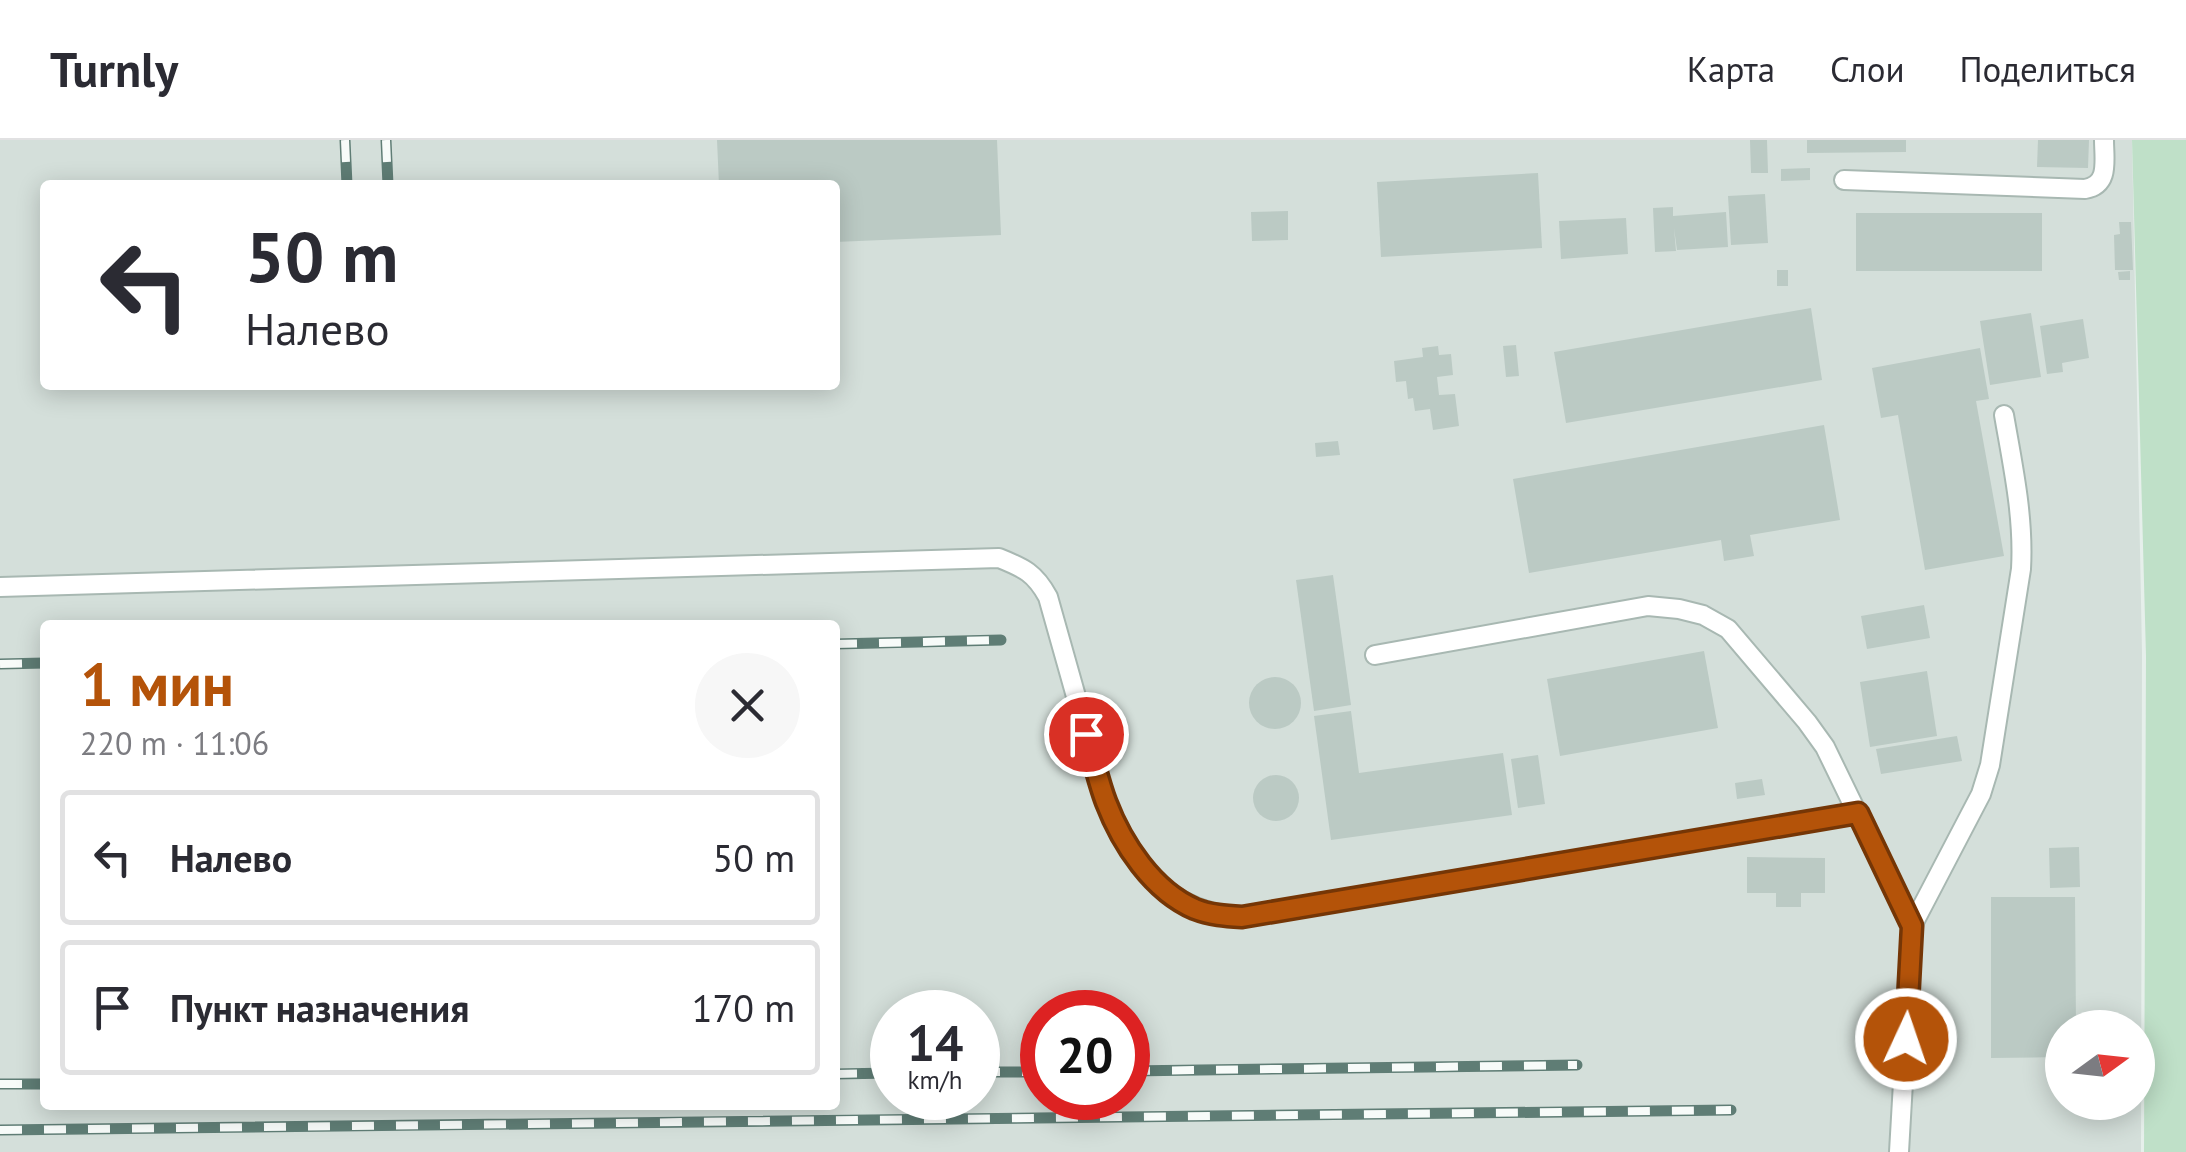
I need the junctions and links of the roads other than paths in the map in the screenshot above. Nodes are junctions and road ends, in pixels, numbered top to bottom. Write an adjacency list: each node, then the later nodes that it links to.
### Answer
1 (2104, 140): 2 (lane)
2 (1844, 180)
3 (2004, 415): 7 (lane)
4 (0, 587): 6 (lane)
5 (1374, 654): 6 (lane)
6 (1858, 813): 7 (lane)
7 (1912, 926): 8 (lane)
8 (1899, 1152)

